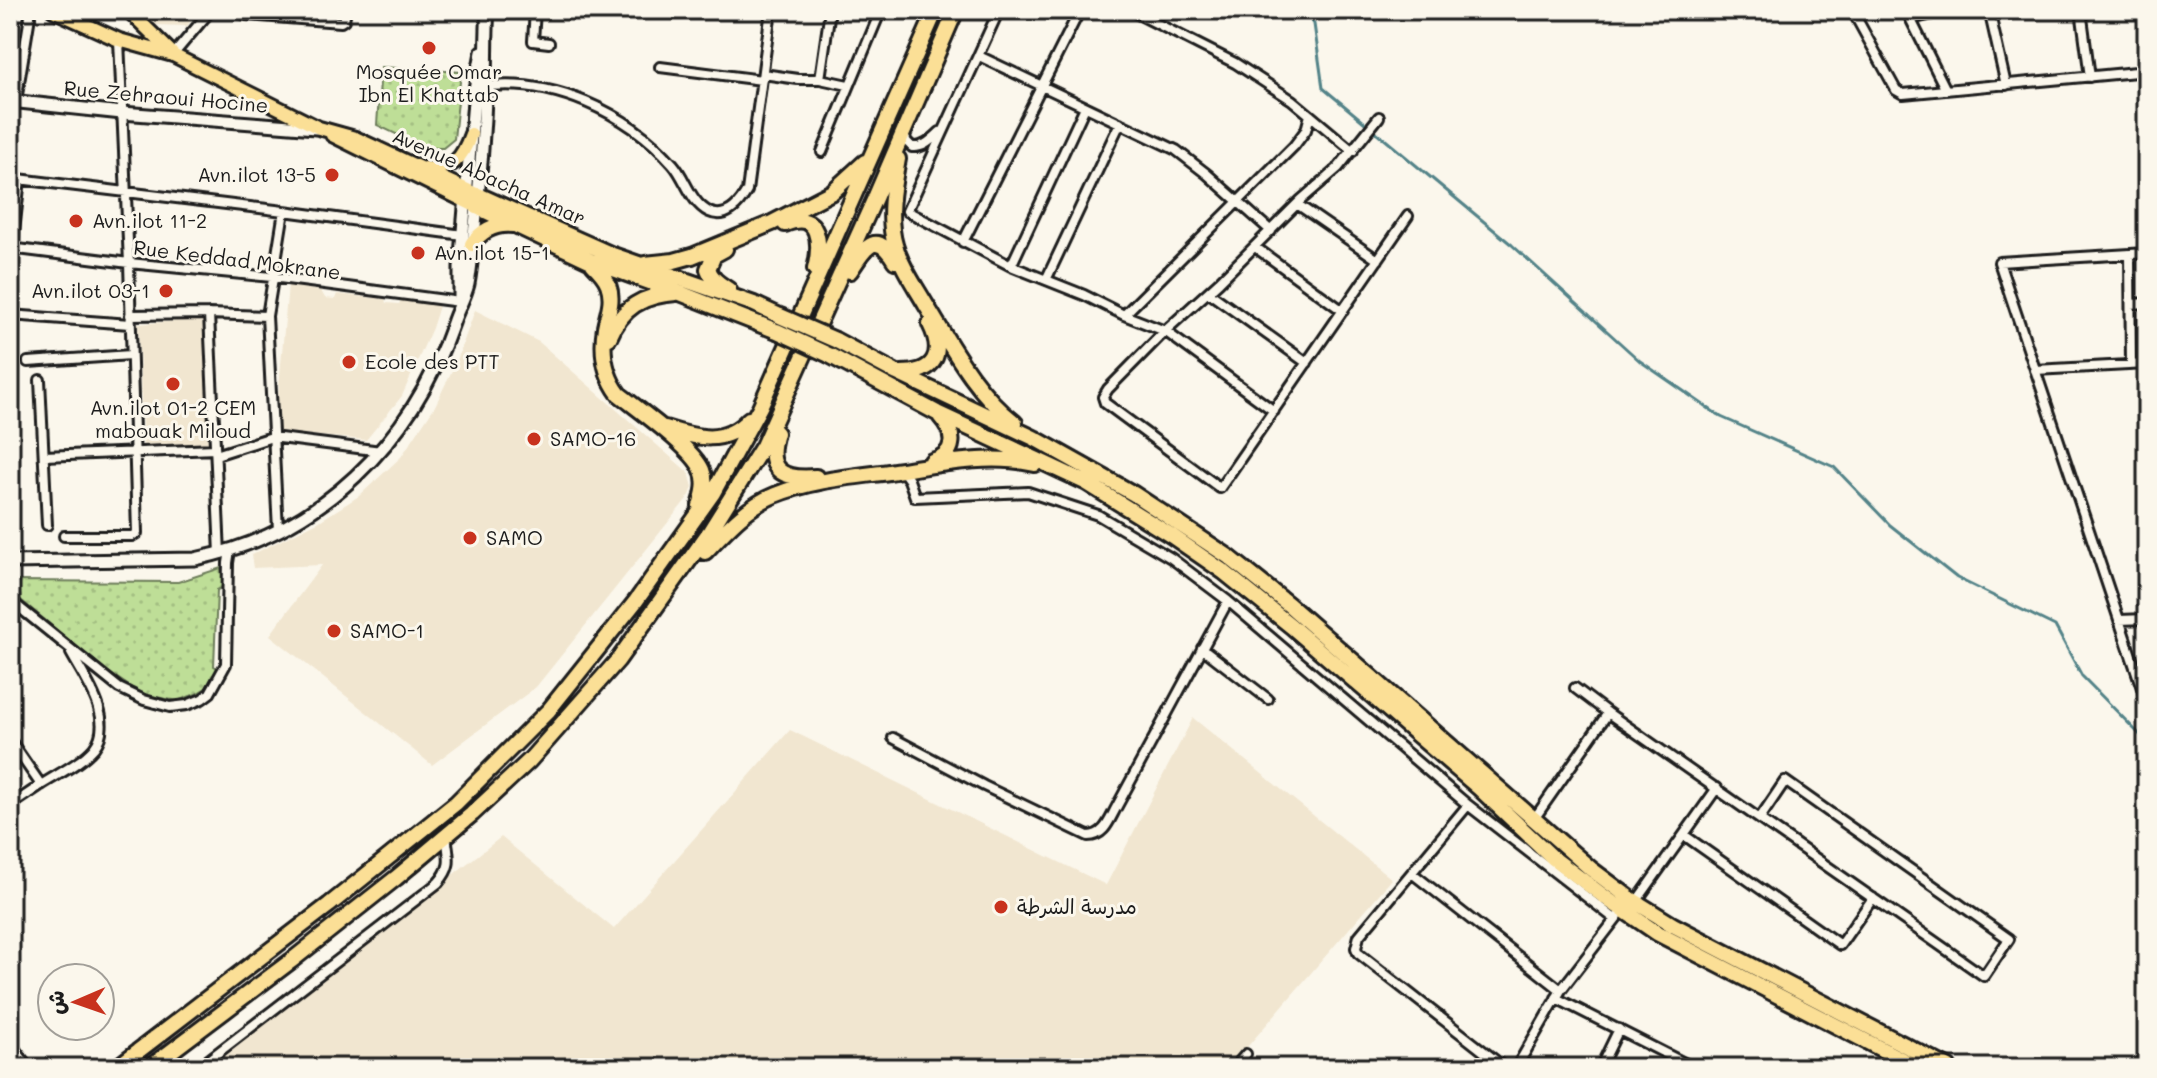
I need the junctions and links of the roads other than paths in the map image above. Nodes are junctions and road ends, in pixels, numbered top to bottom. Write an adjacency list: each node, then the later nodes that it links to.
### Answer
1 (31, 10): 37 (street)
2 (53, 10): 23 (main road, Avenue Abacha Amar)
3 (128, 10): 25 (main road)
4 (211, 10): 25 (street)
5 (232, 10): 6 (street)
6 (346, 10)
7 (488, 10): 35 (main road)
8 (535, 10): 24 (street)
9 (771, 10): 29 (street)
10 (830, 10): 31 (street)
11 (881, 10): 32 (street)
12 (936, 10): 49 (highway)
13 (956, 10): 45 (highway)
14 (999, 10): 26 (street)
15 (1080, 10): 34 (street)
16 (1130, 10): 40 (street)
17 (1852, 10): 36 (street)
18 (1906, 10): 22 (street)
19 (1951, 10): 22 (street)
20 (1989, 10): 33 (street)
21 (2081, 10): 30 (street)
22 (1911, 19): 36 (street)
23 (119, 40): 25 (main road, Avenue Abacha Amar); 39 (street)
24 (549, 43)
25 (173, 55): 43 (main road, Avenue Abacha Amar)
26 (979, 56): 34 (street); 44 (street)
27 (660, 67): 29 (street)
28 (2147, 71): 30 (street)
29 (762, 77): 31 (street); 35 (street)
30 (2090, 77): 33 (street)
31 (820, 79): 32 (street)
32 (848, 85): 48 (street)
33 (2006, 85): 36 (street)
34 (1042, 86): 38 (street); 62 (street)
35 (480, 87): 46 (main road); 54 (main road)
36 (1946, 90)
37 (13, 101): 39 (main road, Rue Zehraoui Hocine)
38 (1085, 107): 42 (street); 72 (street)
39 (122, 113): 43 (main road, Rue Zehraoui Hocine); 53 (street)
40 (1310, 115): 47 (street); 55 (street)
41 (1379, 117): 47 (street)
42 (1120, 123): 55 (street); 74 (street)
43 (319, 128): 50 (main road, Avenue Abacha Amar); 54 (main road)
44 (944, 129): 45 (street); 62 (street)
45 (903, 132): 85 (highway); 105 (highway)
46 (471, 134): 50 (main road); 54 (main road)
47 (1353, 151): 56 (street)
48 (822, 152)
49 (873, 153): 70 (highway); 78 (highway)
50 (420, 168): 54 (main road, Avenue Abacha Amar)
51 (10, 178): 52 (street)
52 (20, 179): 53 (street); 64 (street)
53 (126, 191): 57 (street); 69 (street)
54 (472, 198): 59 (highway); 61 (main road); 70 (highway, Avenue Abacha Amar)
55 (1239, 202): 60 (street); 86 (street)
56 (1297, 204): 60 (street); 67 (street)
57 (284, 211): 61 (street); 73 (street)
58 (1408, 216): 67 (street)
59 (514, 226): 61 (highway); 68 (highway)
60 (1271, 231): 63 (street)
61 (468, 240): 77 (main road)
62 (963, 242): 72 (street)
63 (1255, 247): 75 (street); 82 (street)
64 (11, 248): 69 (street, Rue Keddad Mokrane); 71 (street)
65 (2147, 253): 66 (street)
66 (2130, 254): 81 (street); 96 (street)
67 (1378, 260): 82 (street)
68 (591, 261): 76 (highway); 90 (highway)
69 (129, 263): 73 (street, Rue Keddad Mokrane); 88 (street)
70 (640, 265): 80 (highway, Avenue Abacha Amar)
71 (10, 266)
72 (1011, 266): 74 (street)
73 (272, 277): 77 (street, Rue Keddad Mokrane); 87 (street)
74 (1046, 280): 86 (street)
75 (1208, 292): 89 (street); 93 (street)
76 (680, 293): 90 (highway); 102 (highway, bridge)
77 (460, 302): 106 (main road)
78 (807, 303): 80 (highway); 100 (highway)
79 (2147, 303): 81 (street)
80 (754, 304): 97 (highway, Avenue Abacha Amar, bridge)
81 (2131, 304): 95 (street)
82 (1343, 311): 93 (street)
83 (209, 314): 87 (street); 88 (street); 108 (street)
84 (10, 315): 88 (street)
85 (822, 315): 97 (highway); 99 (highway)
86 (1124, 315): 89 (street)
87 (267, 316): 104 (street)
88 (130, 320): 91 (street)
89 (1165, 331): 101 (street); 101 (street)
90 (604, 350): 103 (highway)
91 (131, 355): 92 (street); 107 (street)
92 (28, 362)
93 (1307, 363): 101 (street)
94 (2147, 364): 95 (street)
95 (2131, 365): 96 (street)
96 (2035, 370): 122 (street)
97 (897, 373): 105 (highway, Avenue Abacha Amar)
98 (40, 380): 109 (street)
99 (787, 393): 102 (highway); 118 (highway)
100 (760, 407): 103 (highway); 112 (highway)
101 (1274, 411)
102 (937, 413): 111 (highway)
103 (659, 427): 112 (highway)
104 (272, 437): 106 (street); 108 (street); 114 (street)
105 (1034, 438): 136 (highway)
106 (382, 451): 114 (main road)
107 (136, 452): 108 (street); 109 (street); 115 (street)
108 (215, 452): 116 (street)
109 (44, 456): 113 (street)
110 (902, 470): 111 (highway); 118 (highway); 120 (street)
111 (1063, 471): 141 (highway)
112 (698, 514): 148 (highway)
113 (47, 525)
114 (278, 530): 116 (main road)
115 (64, 536)
116 (225, 552): 117 (main road); 123 (street)
117 (10, 562)
118 (675, 582): 138 (highway)
119 (10, 600): 123 (street)
120 (1228, 601): 124 (street); 133 (street)
121 (2147, 619): 122 (street)
122 (2119, 620): 127 (street)
123 (68, 648): 131 (street)
124 (1202, 648): 126 (street); 129 (street)
125 (1575, 688): 128 (street)
126 (1268, 699)
127 (2147, 703)
128 (1608, 713): 132 (street); 136 (street)
129 (893, 738)
130 (10, 740): 131 (street)
131 (41, 785): 134 (street)
132 (1717, 788): 135 (street); 137 (street)
133 (1468, 805): 139 (street); 141 (street)
134 (10, 806)
135 (1760, 818): 140 (street); 140 (street)
136 (1533, 820): 141 (highway)
137 (1684, 835): 140 (street); 141 (street)
138 (446, 836): 149 (highway); 150 (street)
139 (1412, 873): 142 (street); 152 (street)
140 (1873, 898)
141 (1625, 910): 142 (street); 155 (highway); 156 (highway)
142 (1559, 994): 143 (street); 146 (street)
143 (1619, 1029): 153 (street); 154 (street)
144 (10, 1043): 147 (street)
145 (1246, 1054): 151 (street)
146 (1520, 1067)
147 (29, 1068)
148 (116, 1068)
149 (149, 1068)
150 (198, 1068)
151 (1234, 1068)
152 (1505, 1068)
153 (1600, 1068)
154 (1694, 1068)
155 (1918, 1068)
156 (1949, 1068)

